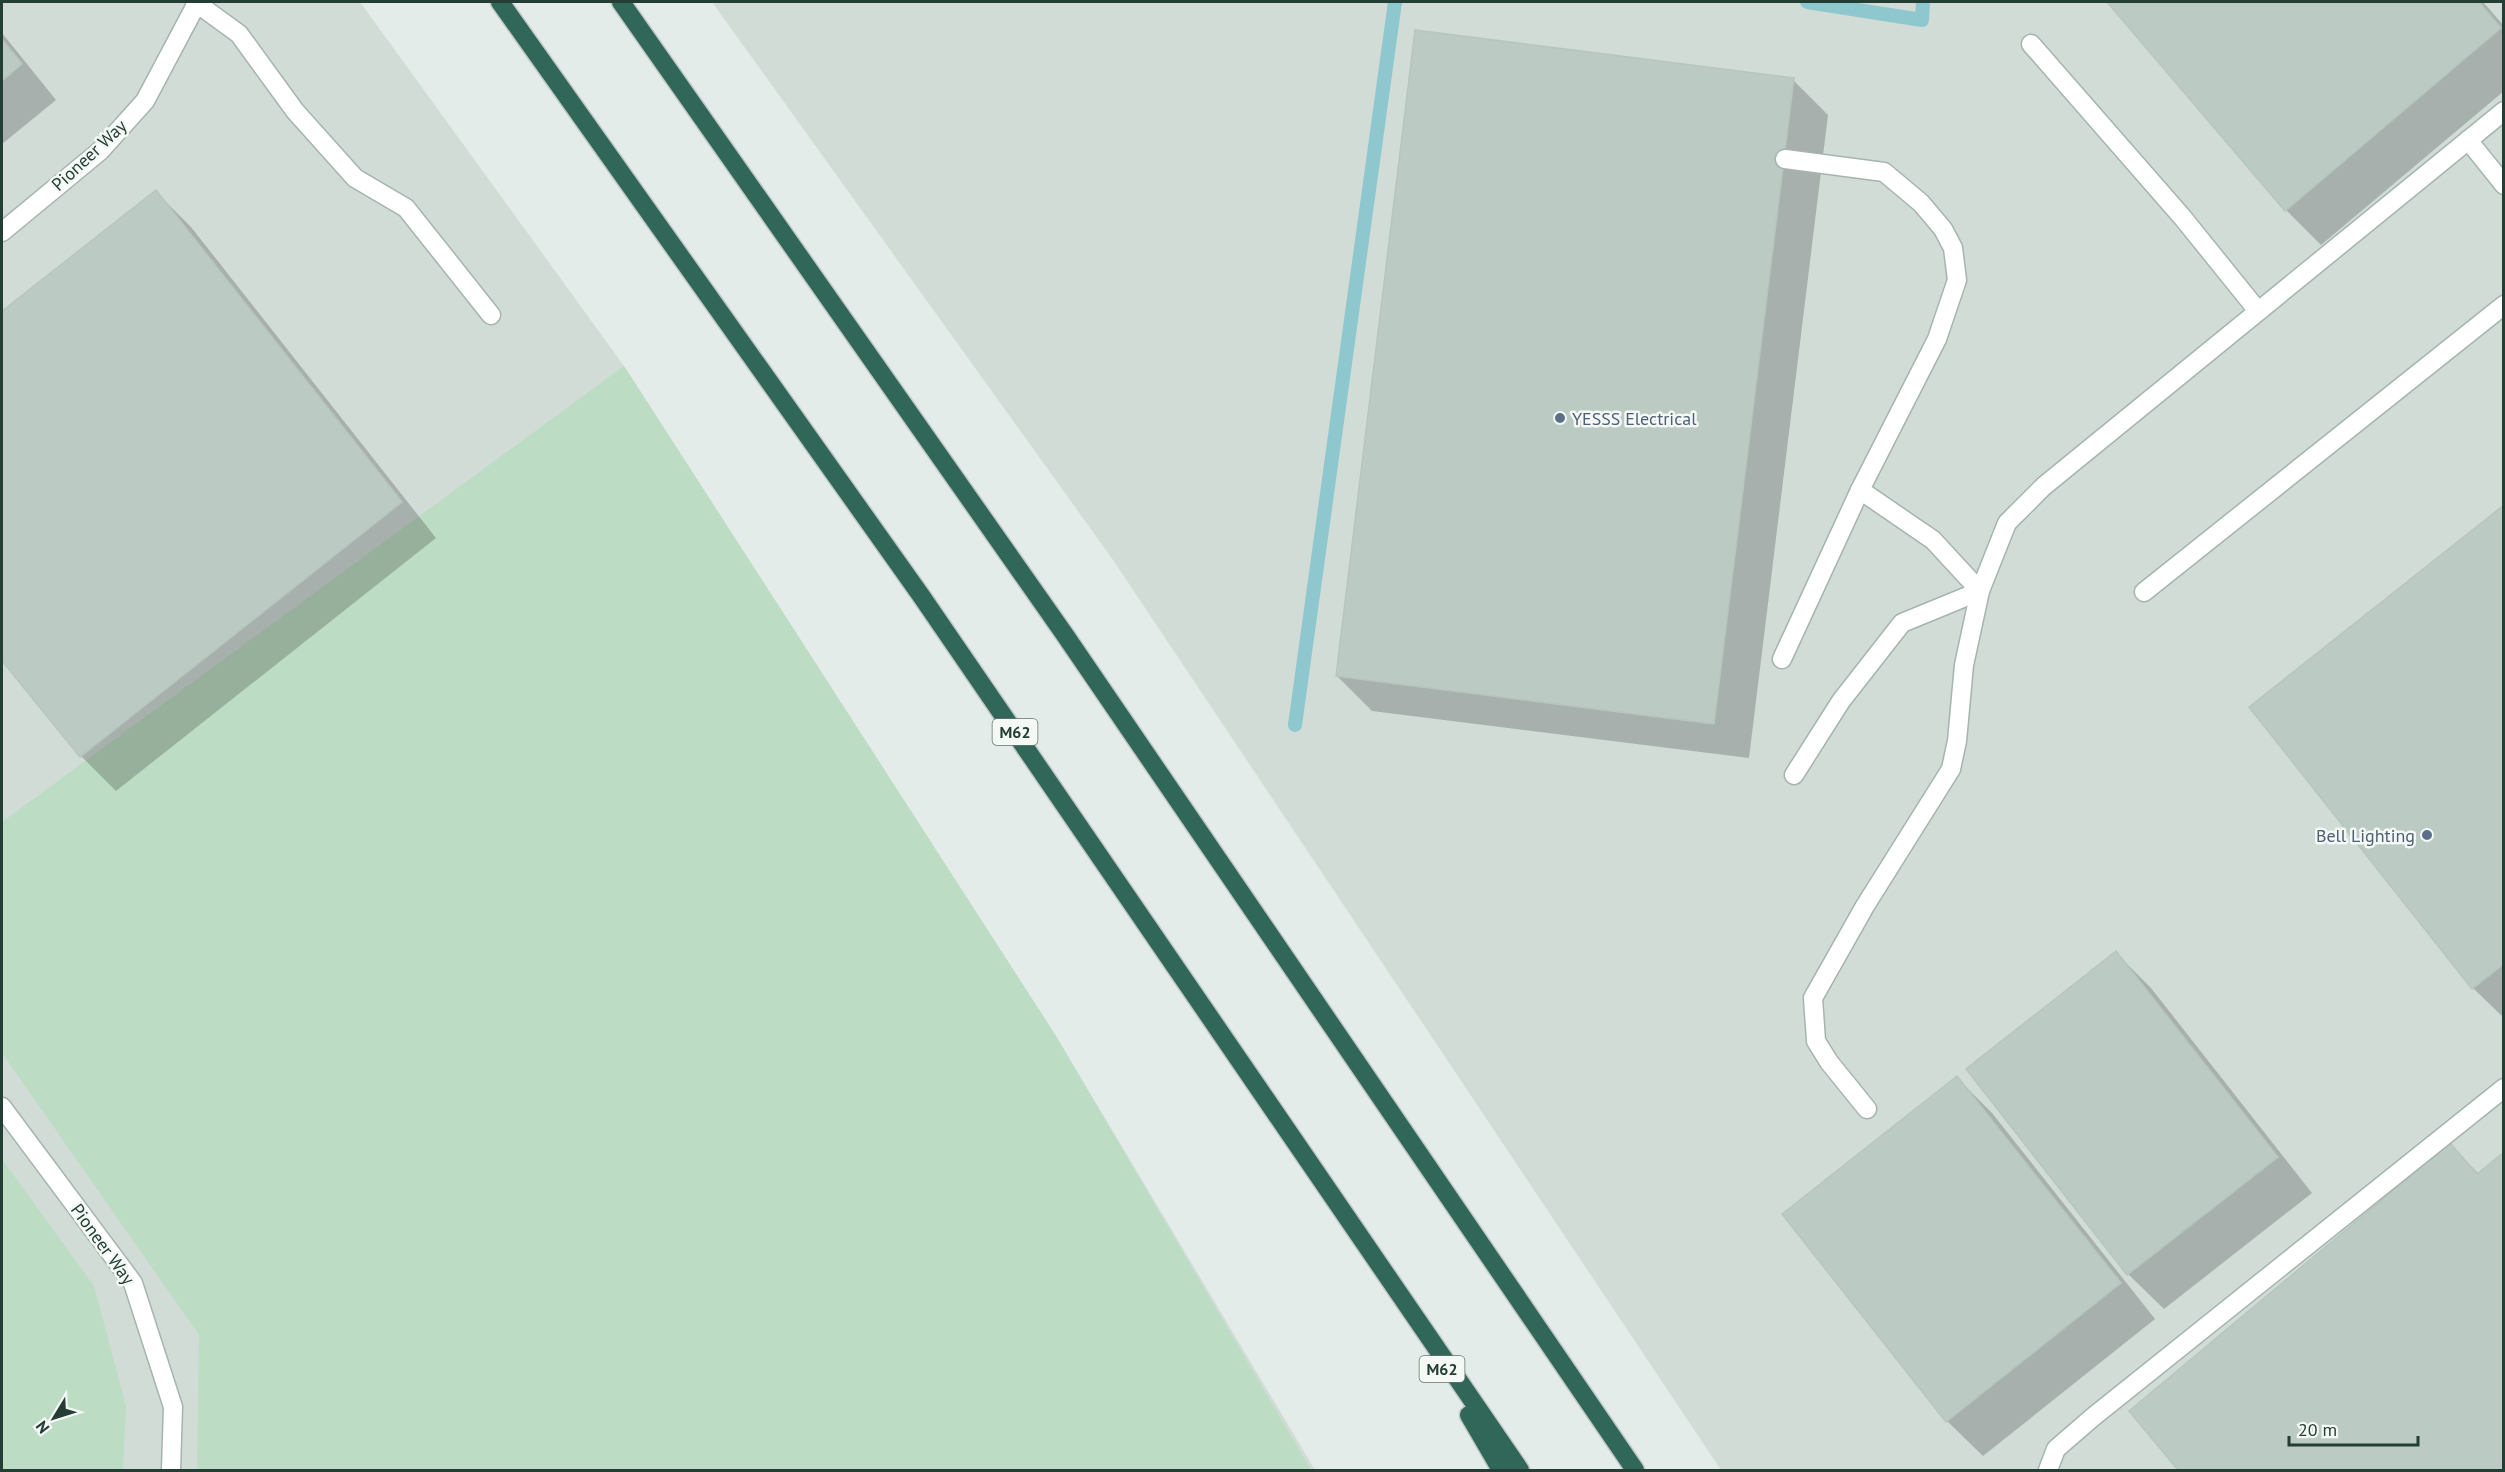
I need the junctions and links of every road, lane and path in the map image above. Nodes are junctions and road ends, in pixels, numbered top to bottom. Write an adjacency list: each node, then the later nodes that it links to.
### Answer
1 (196, 2): 9 (street, Pioneer Way); 12 (street)
2 (500, 2): 21 (highway, M62)
3 (621, 2): 25 (highway)
4 (2031, 44): 11 (street)
5 (2504, 111): 6 (street)
6 (2468, 140): 8 (street); 11 (street)
7 (1785, 159): 13 (street)
8 (2504, 185)
9 (2, 232)
10 (2504, 305): 15 (street)
11 (2258, 311): 14 (street)
12 (491, 315)
13 (1860, 490): 14 (street); 16 (street)
14 (1980, 591): 17 (street); 20 (street)
15 (2144, 592)
16 (1782, 658)
17 (1794, 775)
18 (2504, 1088): 26 (street)
19 (2, 1107): 22 (street, Pioneer Way)
20 (1868, 1109)
21 (1382, 1268): 23 (highway, M62); 24 (highway, M62)
22 (171, 1470)
23 (1501, 1470)
24 (1520, 1470)
25 (1635, 1470)
26 (2048, 1470)

